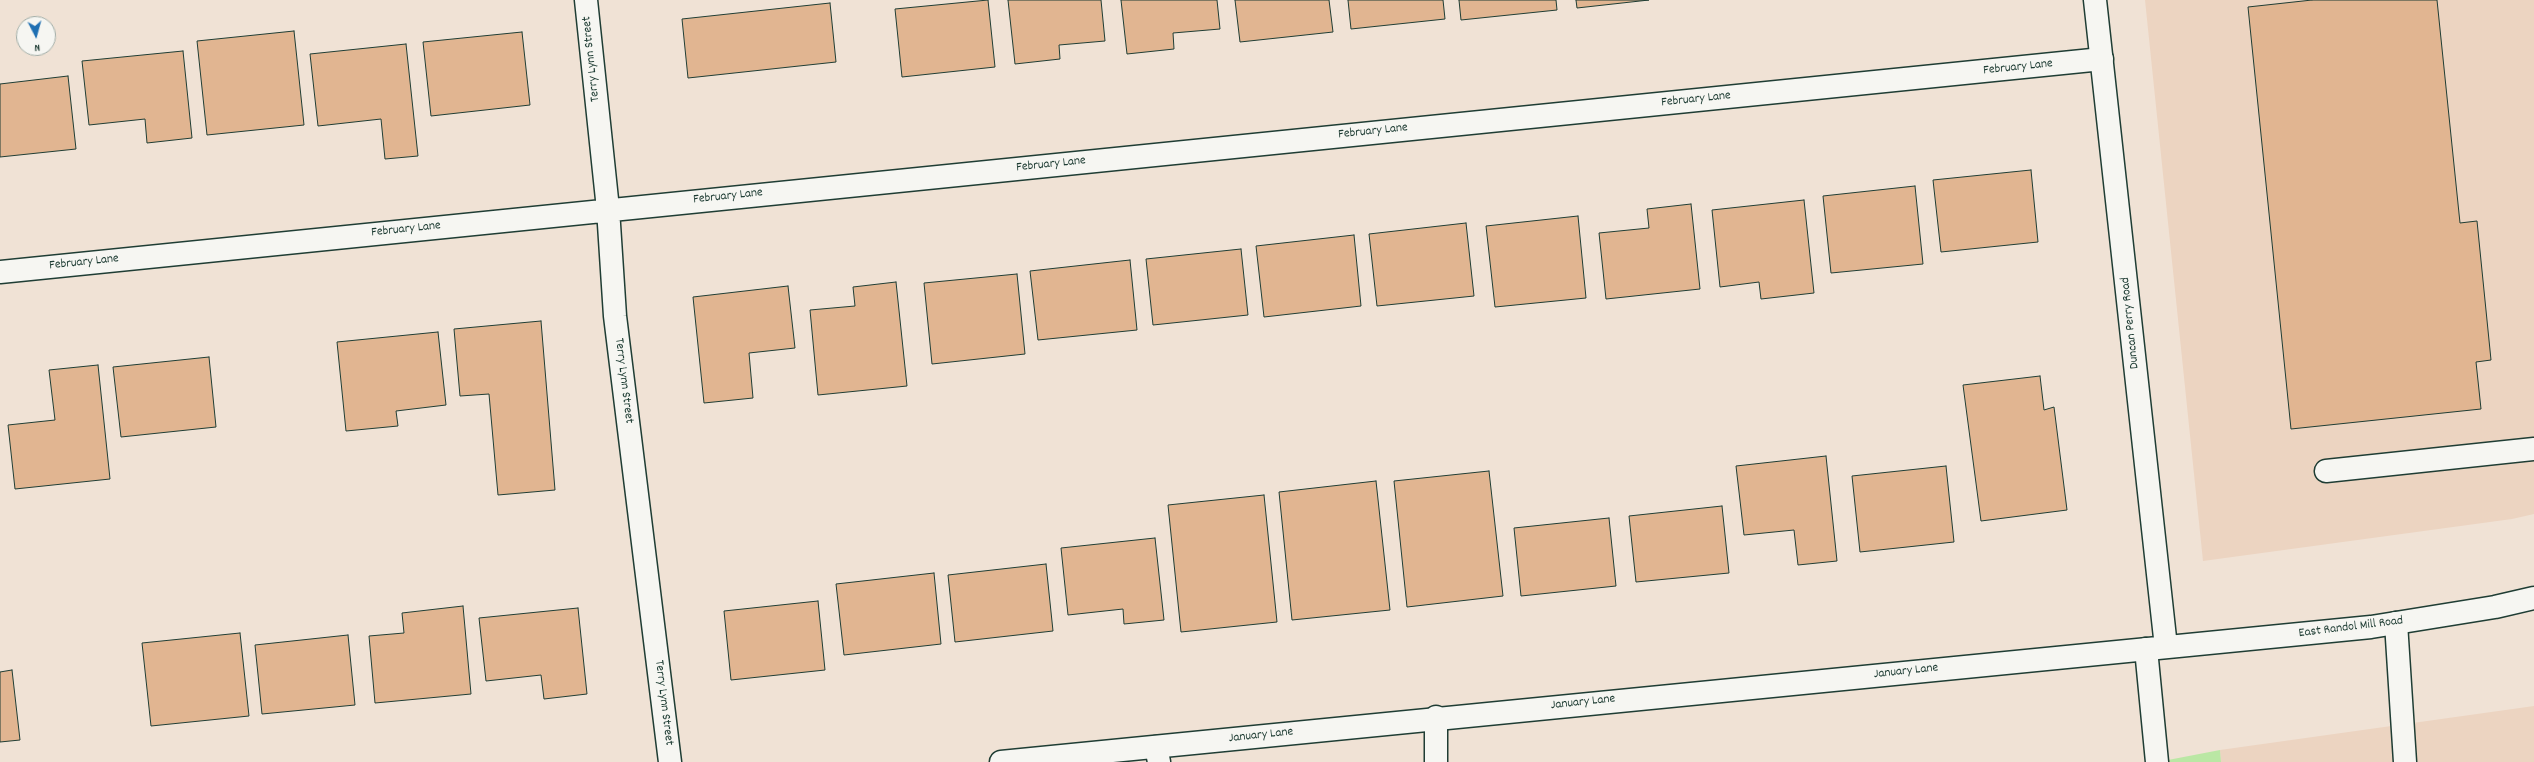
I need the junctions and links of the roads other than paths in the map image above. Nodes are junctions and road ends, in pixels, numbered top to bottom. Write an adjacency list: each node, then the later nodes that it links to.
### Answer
1 (586, 0): 4 (street, Terry Lynn Street)
2 (2095, 0): 3 (street, Duncan Perry Road)
3 (2102, 59): 4 (street, February Lane); 10 (street, Duncan Perry Road)
4 (608, 209): 5 (street, February Lane); 14 (street, Terry Lynn Street)
5 (0, 272)
6 (2534, 449): 7 (street)
7 (2326, 471)
8 (2534, 598): 9 (street, East Randol Mill Road)
9 (2396, 623): 10 (street, East Randol Mill Road); 18 (street)
10 (2156, 648): 11 (street, January Lane); 17 (street, Duncan Perry Road)
11 (1436, 717): 12 (street, January Lane); 16 (street)
12 (1158, 754): 13 (street, January Lane)
13 (1045, 760): 15 (street, January Lane)
14 (670, 762)
15 (1001, 762)
16 (1436, 762)
17 (2157, 762)
18 (2405, 762)

